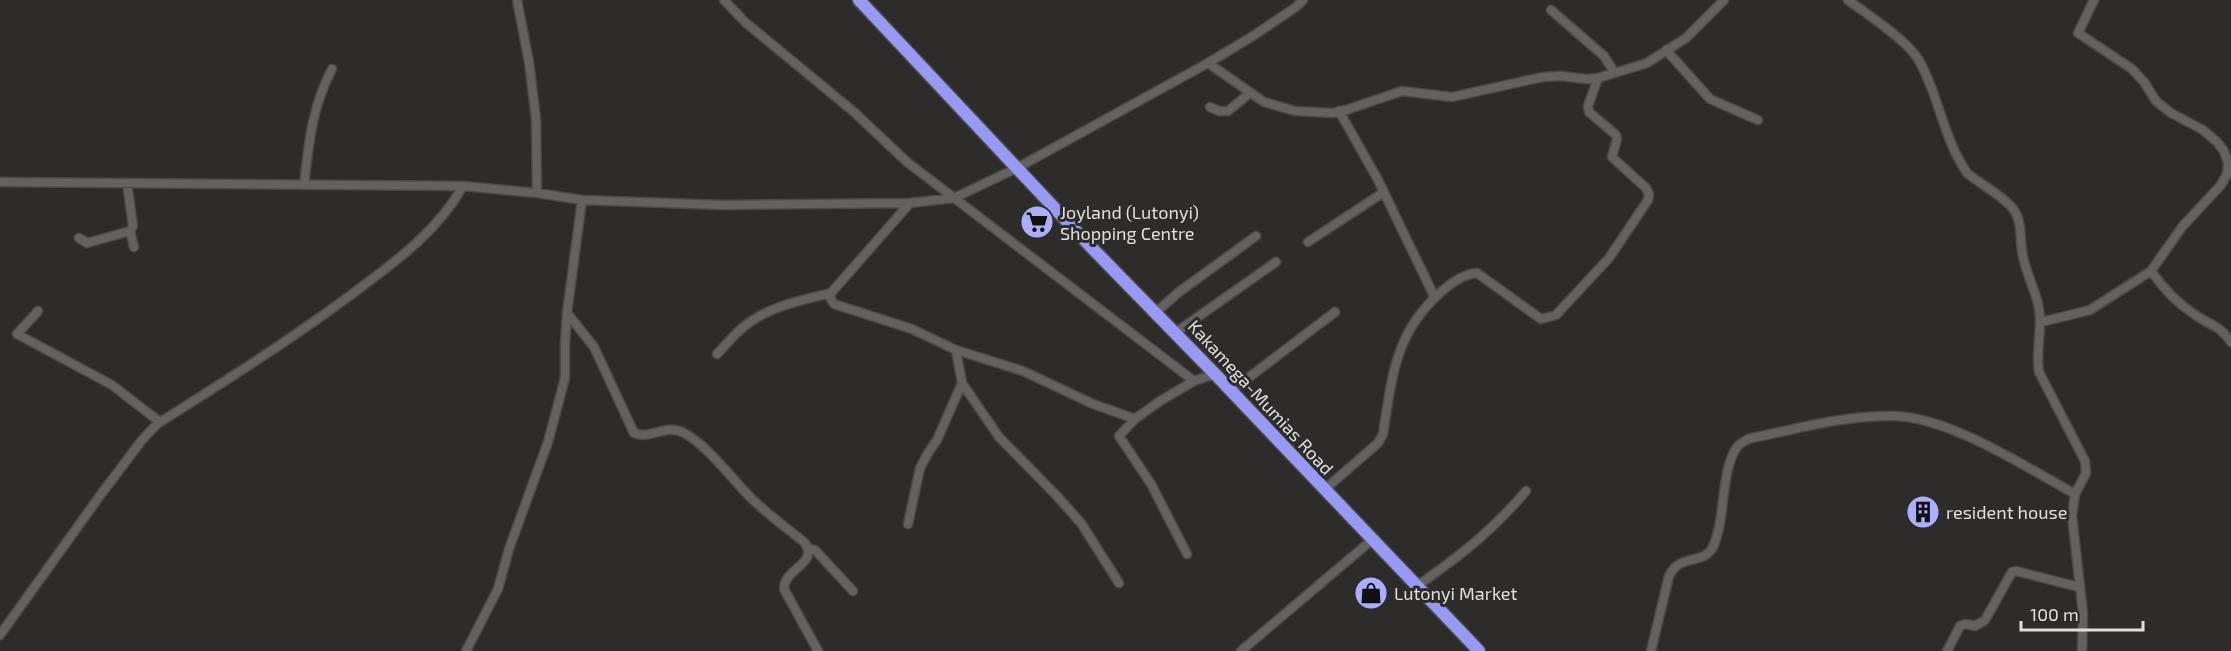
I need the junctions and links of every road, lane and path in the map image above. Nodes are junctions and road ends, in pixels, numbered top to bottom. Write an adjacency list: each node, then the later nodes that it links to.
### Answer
1 (517, 0): 24 (street)
2 (724, 0): 25 (street)
3 (859, 0): 18 (highway, Kakamega-Mumias Road)
4 (1303, 0): 10 (street)
5 (1724, 0): 9 (street)
6 (1848, 0): 41 (street)
7 (2094, 0): 34 (street)
8 (1551, 10): 12 (street)
9 (1666, 50): 12 (street); 17 (street)
10 (1208, 63): 14 (street); 18 (street)
11 (332, 69): 21 (street)
12 (1614, 72): 13 (street)
13 (1598, 78): 16 (street); 36 (street)
14 (1250, 93): 15 (street); 16 (street)
15 (1210, 107)
16 (1339, 111): 23 (street)
17 (1758, 120)
18 (1017, 168): 25 (street); 38 (highway, Kakamega-Mumias Road)
19 (0, 182): 20 (street)
20 (127, 183): 21 (street); 28 (street)
21 (304, 184): 22 (street)
22 (463, 186): 24 (street); 51 (street)
23 (1384, 192): 31 (street); 36 (street)
24 (537, 193): 26 (street)
25 (954, 198): 27 (street); 47 (street)
26 (582, 200): 27 (street); 40 (street)
27 (910, 203): 35 (street)
28 (130, 231): 30 (street); 32 (street)
29 (1256, 236): 38 (street)
30 (79, 238)
31 (1308, 242)
32 (134, 247)
33 (1276, 262): 42 (street)
34 (2151, 271): 41 (street); 43 (street)
35 (831, 293): 44 (street); 45 (street)
36 (1435, 298): 52 (street)
37 (38, 311): 51 (street)
38 (1155, 312): 42 (highway, Kakamega-Mumias Road)
39 (1335, 312): 49 (street)
40 (567, 313): 57 (street); 64 (street)
41 (2040, 322): 54 (street)
42 (1175, 333): 46 (highway, Kakamega-Mumias Road)
43 (2231, 342)
44 (956, 350): 48 (street); 50 (street)
45 (717, 354)
46 (1215, 374): 47 (street); 49 (highway, Kakamega-Mumias Road)
47 (1194, 381): 50 (street)
48 (962, 382): 55 (street); 59 (street)
49 (1231, 391): 52 (highway, Kakamega-Mumias Road)
50 (1135, 419): 58 (street)
51 (160, 422): 63 (street)
52 (1324, 490): 56 (highway, Kakamega-Mumias Road)
53 (1526, 491): 60 (street)
54 (2075, 494): 61 (street); 68 (street)
55 (908, 524)
56 (1373, 539): 60 (highway, Kakamega-Mumias Road); 66 (street)
57 (809, 549): 62 (street); 65 (street)
58 (1186, 554)
59 (1119, 583)
60 (1417, 586): 67 (highway, Kakamega-Mumias Road)
61 (2079, 587): 69 (street); 70 (street)
62 (853, 591)
63 (0, 635)
64 (466, 651)
65 (818, 651)
66 (1241, 651)
67 (1479, 651)
68 (1651, 651)
69 (1947, 651)
70 (2082, 651)

